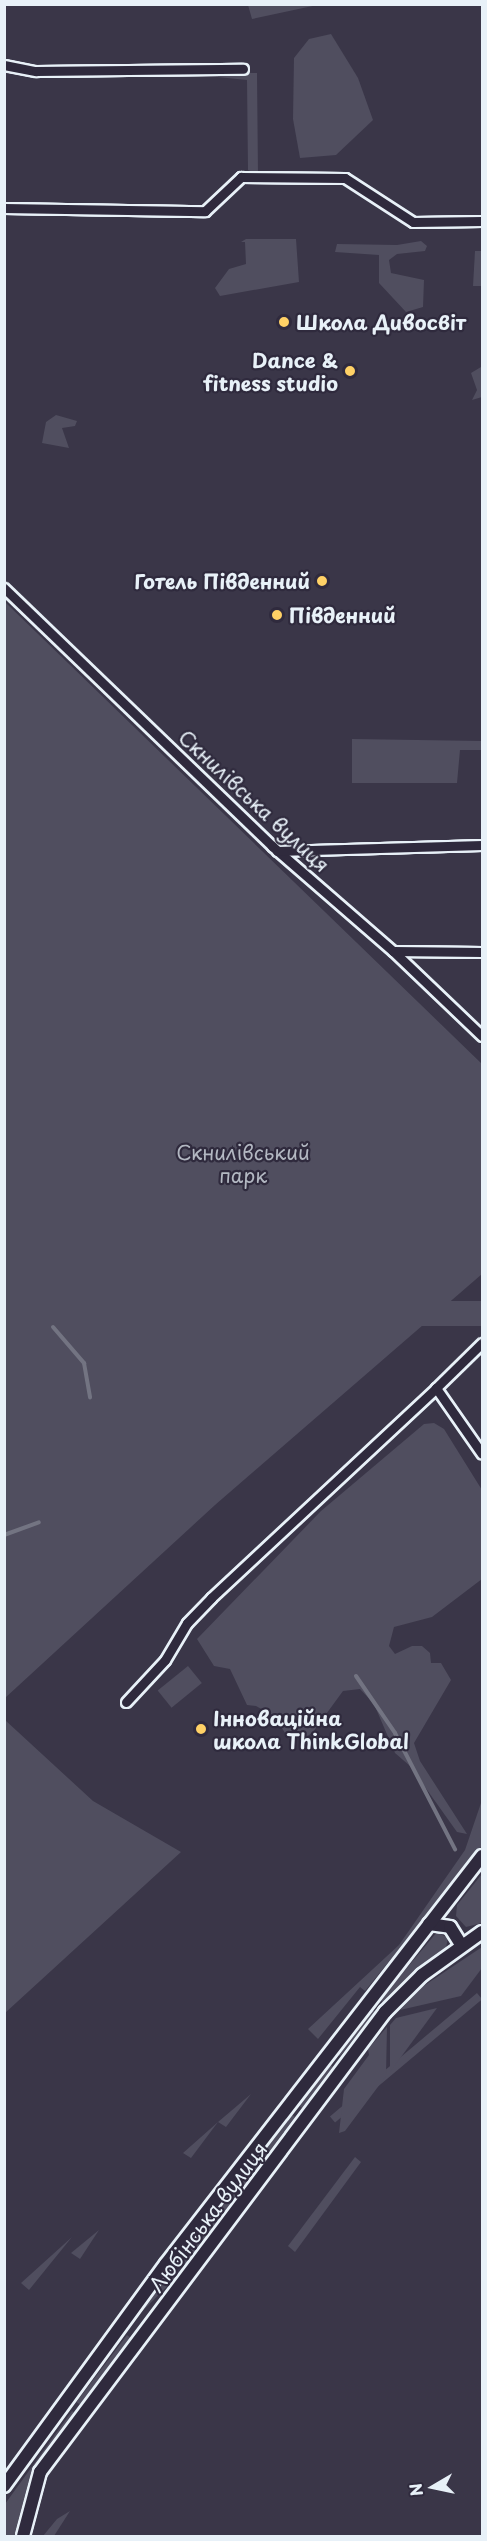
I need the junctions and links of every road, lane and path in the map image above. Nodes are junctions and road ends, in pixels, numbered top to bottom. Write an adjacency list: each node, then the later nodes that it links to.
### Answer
1 (4, 65): 2 (street)
2 (243, 69)
3 (4, 208): 4 (street)
4 (483, 221)
5 (4, 588): 7 (street, Скнилівська вулиця)
6 (483, 845): 7 (street)
7 (277, 851): 8 (street, Скнилівська вулиця)
8 (393, 951): 9 (street); 10 (street, Скнилівська вулиця)
9 (483, 952)
10 (483, 1036)
11 (483, 1343): 12 (street)
12 (436, 1388): 13 (street); 14 (street)
13 (483, 1454)
14 (126, 1702)
15 (483, 1856): 16 (street, Любінська вулиця)
16 (429, 1923): 18 (street); 19 (street, Любінська вулиця)
17 (483, 1932): 18 (street, Любінська вулиця)
18 (462, 1946): 20 (street, Любінська вулиця)
19 (4, 2486)
20 (23, 2536)

